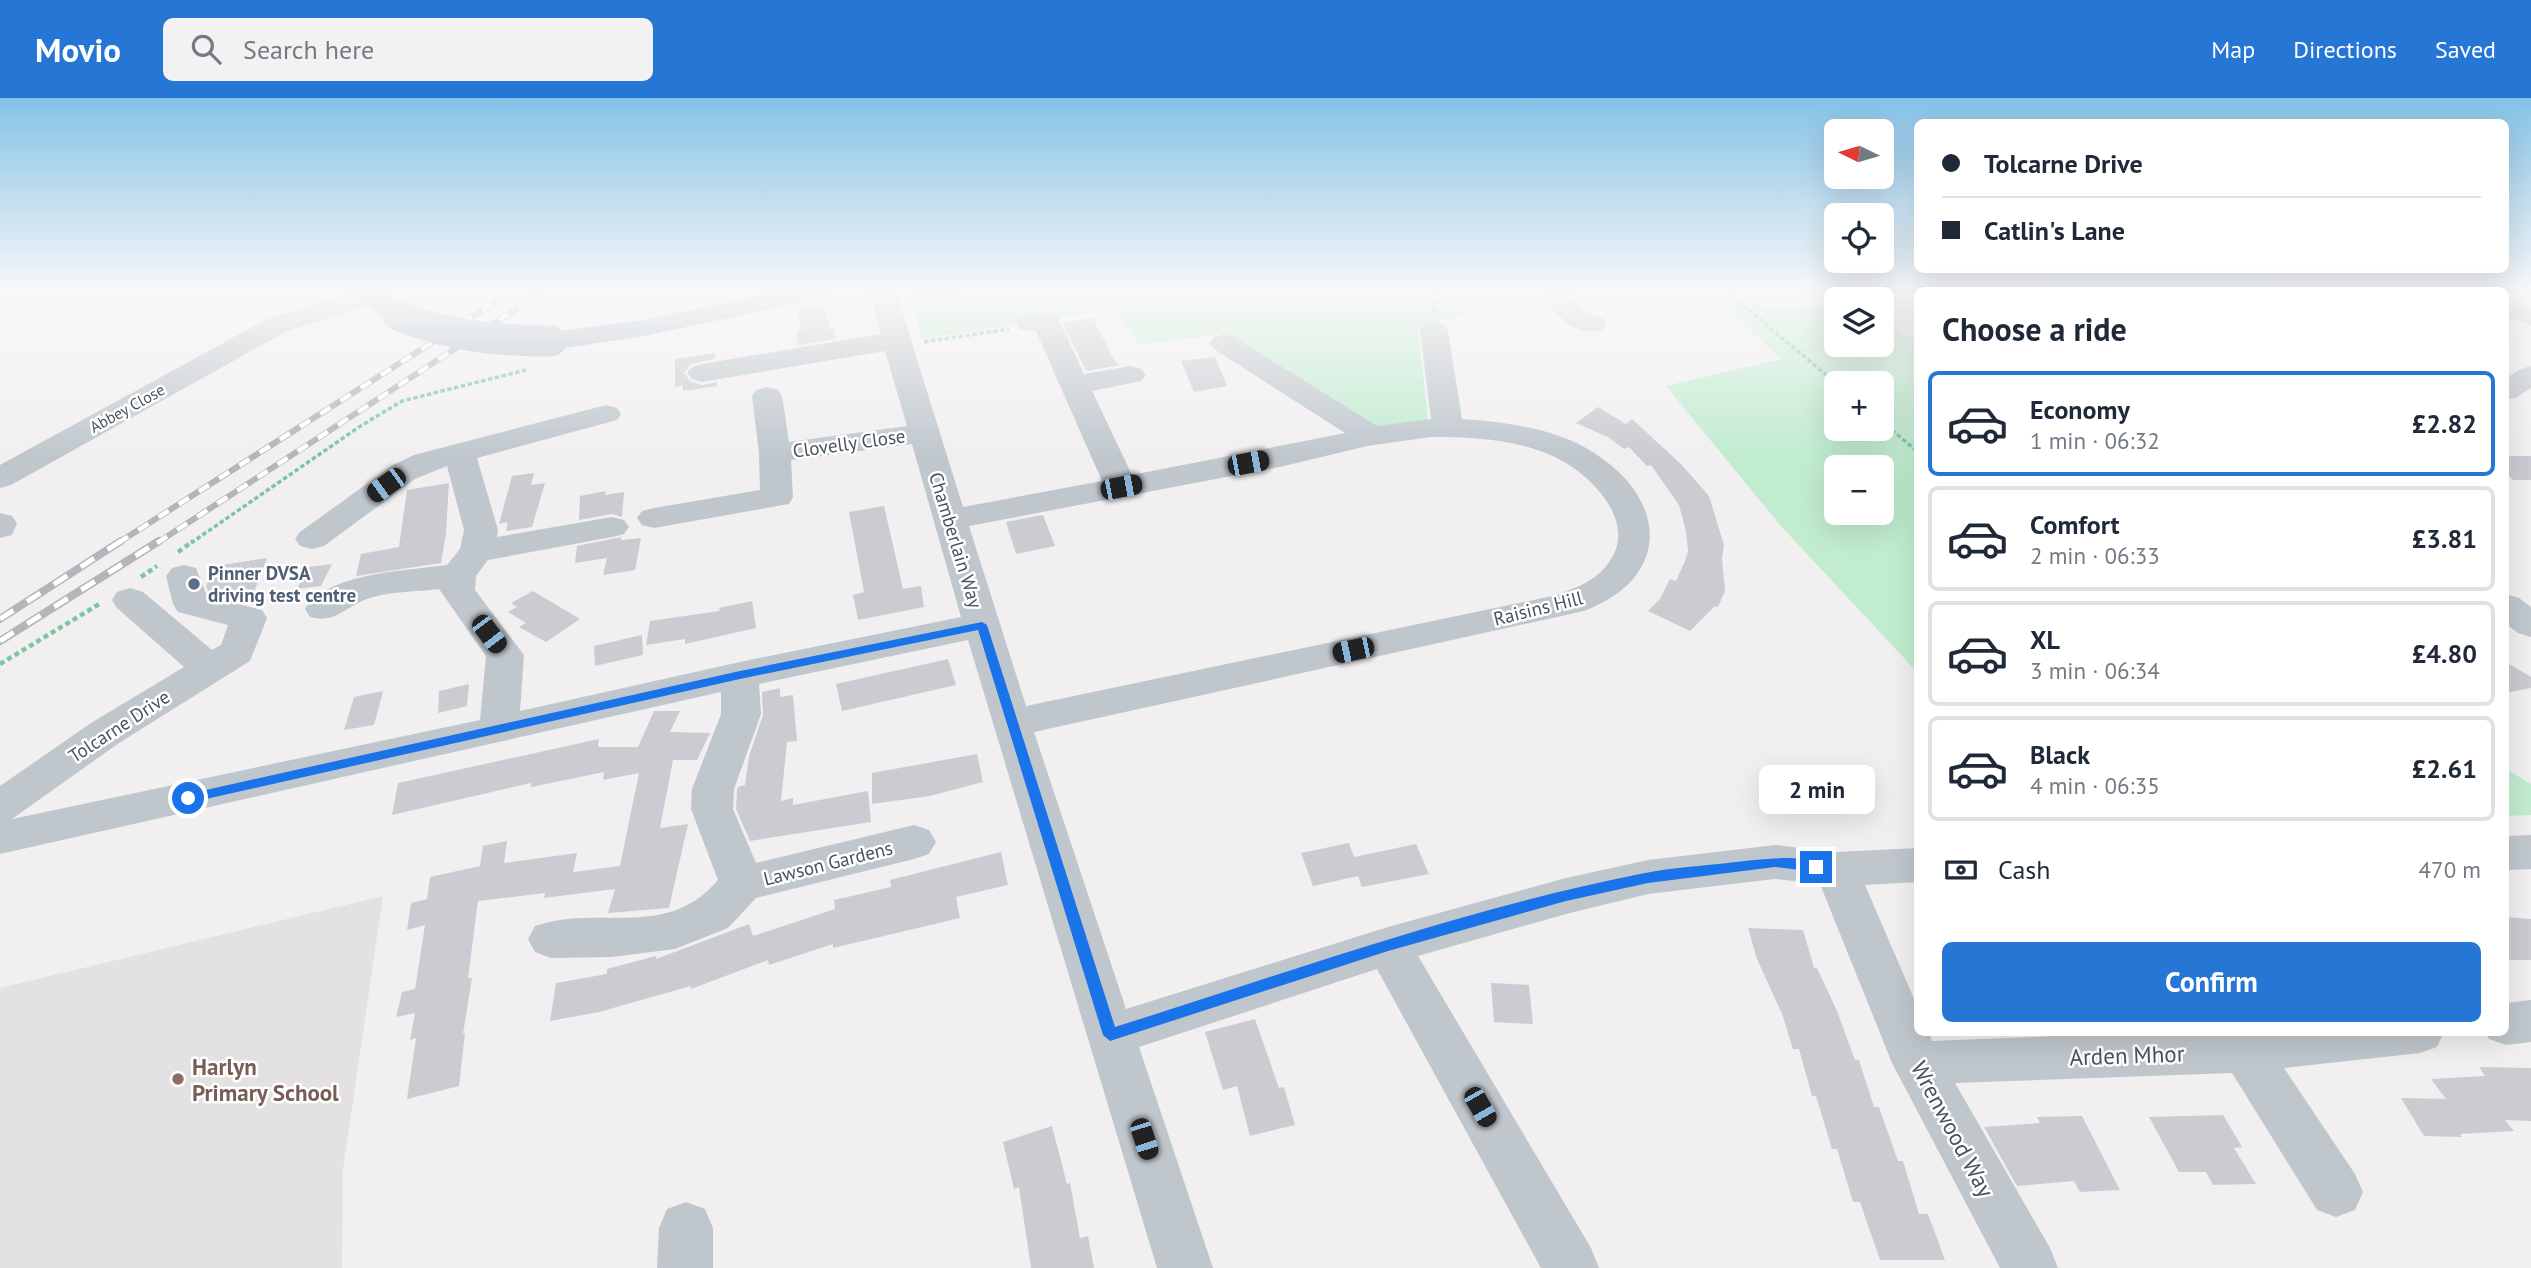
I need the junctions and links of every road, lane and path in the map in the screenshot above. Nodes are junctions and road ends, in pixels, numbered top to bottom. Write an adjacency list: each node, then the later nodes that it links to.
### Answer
1 (239, 347): 24 (street, Abbey Close)
2 (554, 347): 31 (path)
3 (866, 347): 9 (street)
4 (899, 347): 19 (street, Chamberlain Way)
5 (1057, 347): 13 (street)
6 (1230, 347): 20 (street)
7 (1436, 347): 17 (street)
8 (1792, 347): 10 (path)
9 (702, 373)
10 (1824, 373)
11 (1130, 375): 13 (street)
12 (2531, 375): 14 (street)
13 (1074, 385): 25 (street)
14 (2509, 389)
15 (767, 397): 23 (street, Clovelly Close)
16 (606, 414): 22 (street)
17 (1448, 428): 20 (street, Raisins Hill); 42 (street, Raisins Hill)
18 (1894, 432): 21 (path)
19 (923, 433): 23 (street, Clovelly Close); 27 (street, Chamberlain Way)
20 (1375, 438): 25 (street, Raisins Hill)
21 (1914, 449)
22 (460, 453): 29 (street); 30 (street)
23 (775, 453): 26 (street, Clovelly Close)
24 (0, 478)
25 (1121, 487): 27 (street, Raisins Hill)
26 (654, 518)
27 (950, 520): 36 (street, Chamberlain Way)
28 (612, 527): 30 (street)
29 (312, 539)
30 (467, 563): 34 (street); 43 (street)
31 (172, 565): 32 (path); 40 (street, Tolcarne Drive)
32 (124, 593): 39 (path); 40 (street)
33 (2509, 608): 37 (street)
34 (323, 609)
35 (2509, 623): 38 (street)
36 (982, 625): 41 (street); 42 (street, Chamberlain Way)
37 (2531, 625)
38 (2531, 633)
39 (0, 664)
40 (208, 668): 44 (street, Tolcarne Drive)
41 (740, 675): 43 (street); 52 (street, Lawson Gardens)
42 (1011, 723): 57 (street, Chamberlain Way)
43 (499, 730): 45 (street)
44 (16, 796): 45 (street, Tolcarne Drive)
45 (49, 826): 46 (street)
46 (0, 838)
47 (914, 842): 52 (street, Lawson Gardens)
48 (2531, 852): 49 (street)
49 (2509, 853)
50 (1914, 865): 51 (street)
51 (1836, 869): 54 (street); 60 (street, Wrenwood Way)
52 (743, 884): 53 (street, Lawson Gardens)
53 (551, 939)
54 (1388, 946): 57 (street); 63 (street)
55 (2531, 1021): 56 (street)
56 (2509, 1024)
57 (1110, 1035): 62 (street, Chamberlain Way)
58 (2383, 1036): 59 (street, Arden Mhor)
59 (2245, 1051): 60 (street, Arden Mhor); 61 (street)
60 (1917, 1063): 64 (street, Wrenwood Way)
61 (2336, 1192)
62 (1185, 1268)
63 (1572, 1268)
64 (2029, 1268)

